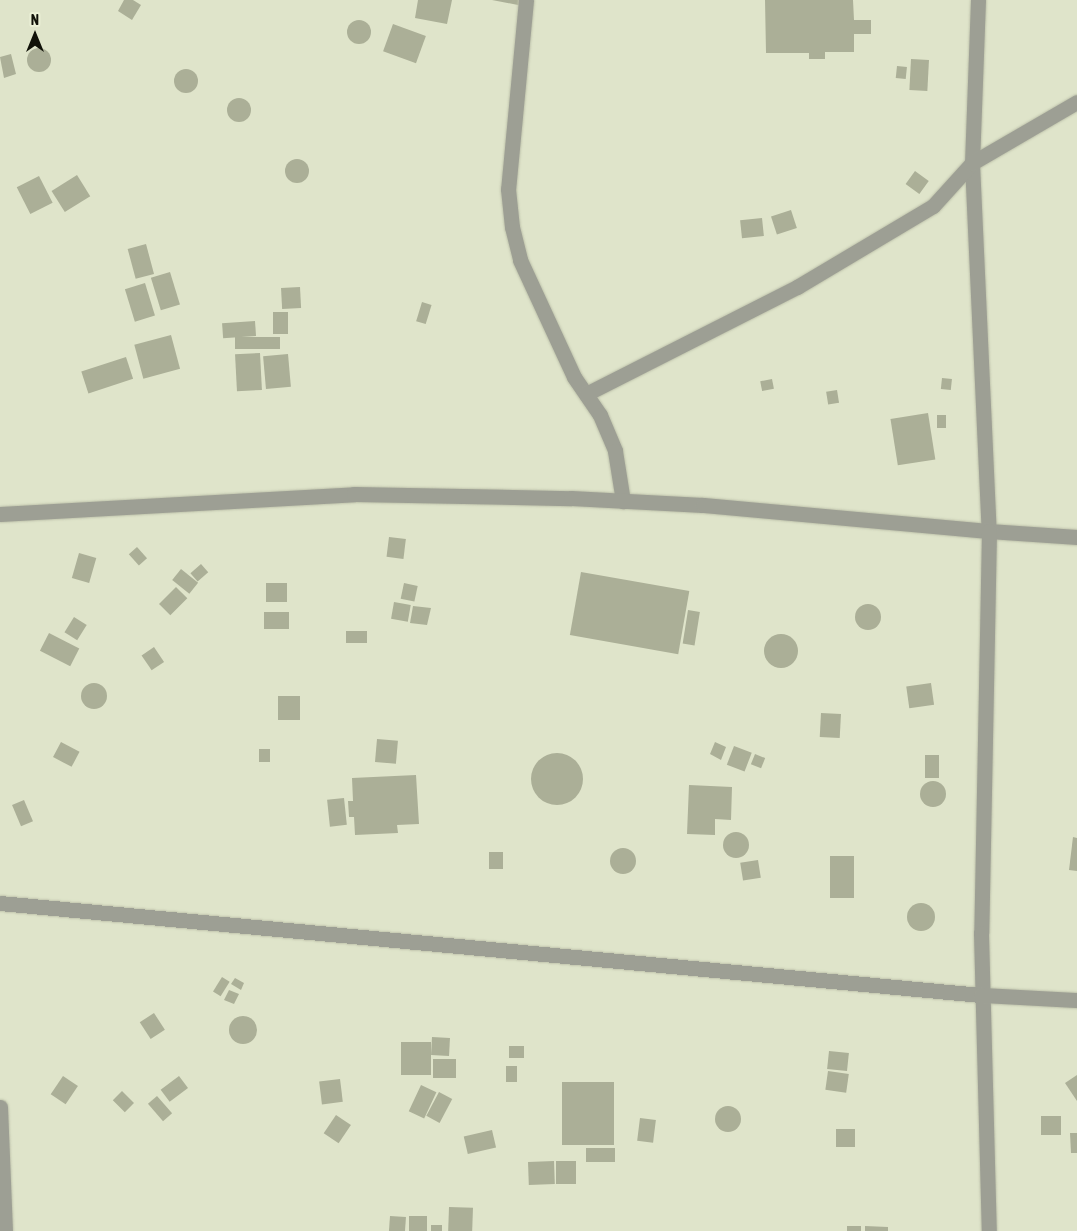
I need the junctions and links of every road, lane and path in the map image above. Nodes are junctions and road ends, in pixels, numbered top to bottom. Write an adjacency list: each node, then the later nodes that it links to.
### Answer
1 (526, 0): 5 (street)
2 (978, 0): 4 (street)
3 (1077, 102): 4 (street)
4 (972, 163): 5 (street); 8 (street)
5 (586, 394): 6 (street)
6 (623, 501): 7 (street); 8 (street)
7 (0, 514)
8 (989, 531): 9 (street); 11 (street)
9 (1077, 537)
10 (0, 903): 11 (street)
11 (982, 995): 12 (street); 15 (street)
12 (1077, 1000)
13 (0, 1107): 14 (street)
14 (5, 1231)
15 (989, 1231)

